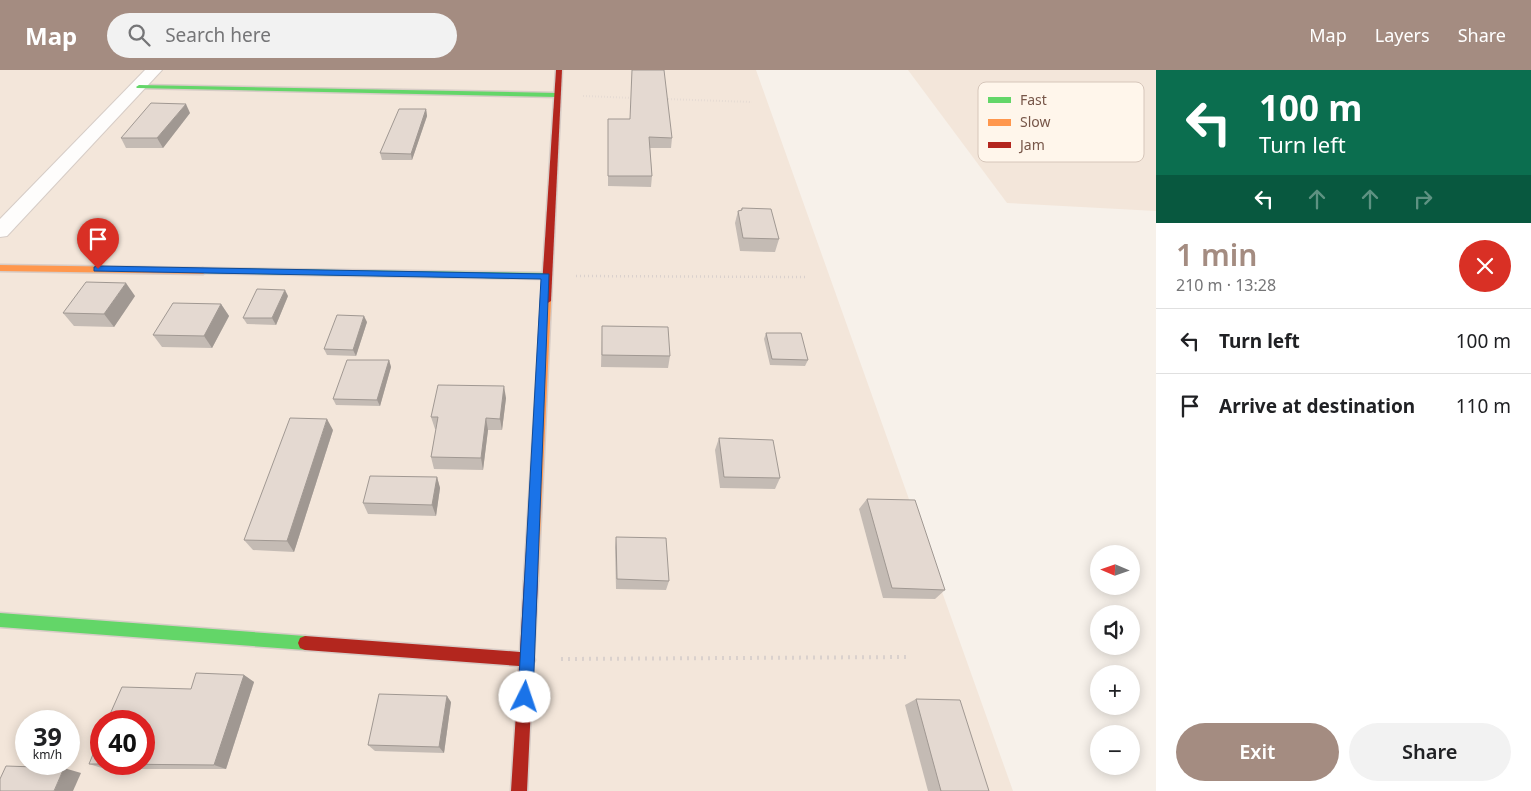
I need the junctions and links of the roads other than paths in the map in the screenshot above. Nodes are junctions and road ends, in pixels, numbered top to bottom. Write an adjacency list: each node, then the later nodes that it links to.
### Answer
1 (154, 70): 3 (street)
2 (559, 70): 4 (street)
3 (139, 86): 4 (street); 5 (street)
4 (557, 96): 7 (street)
5 (0, 231)
6 (0, 268): 7 (street)
7 (546, 276): 9 (street)
8 (0, 620): 9 (street)
9 (528, 660): 10 (street)
10 (519, 791)

